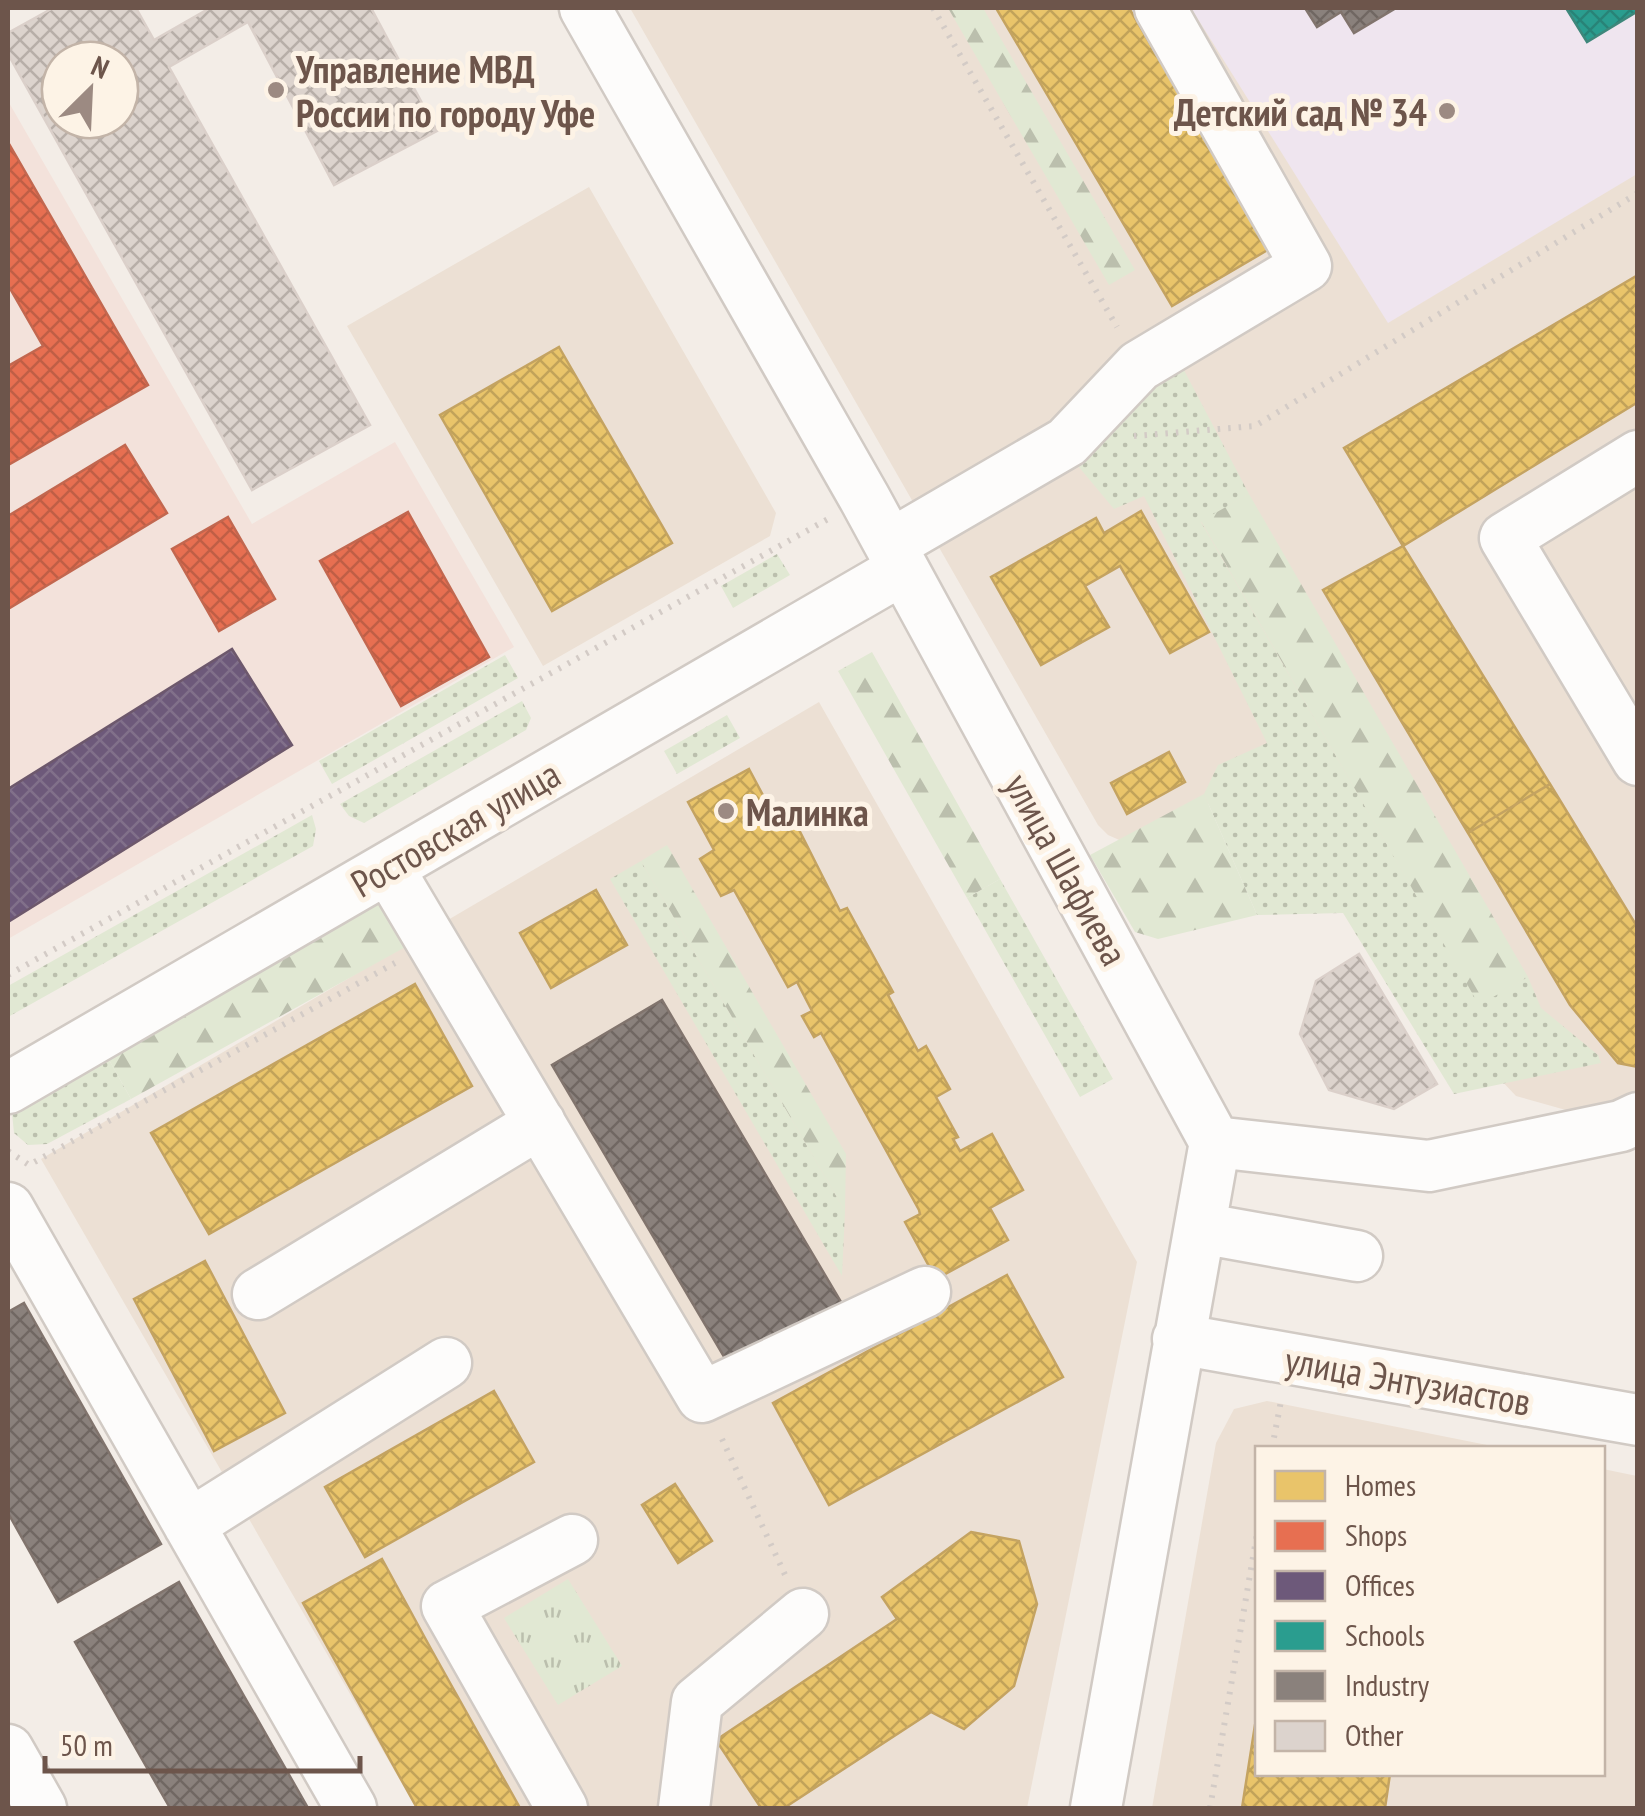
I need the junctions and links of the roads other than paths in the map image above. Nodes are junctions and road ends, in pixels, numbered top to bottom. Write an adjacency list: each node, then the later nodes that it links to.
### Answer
1 (585, 8): 4 (street, улица Шафиева)
2 (1160, 8): 4 (street, Ростовская улица)
3 (1638, 456): 5 (street)
4 (896, 557): 6 (street, Ростовская улица); 10 (street, улица Шафиева)
5 (1638, 760)
6 (388, 868): 7 (street, Ростовская улица); 8 (street)
7 (8, 1088)
8 (540, 1123): 14 (street); 15 (street)
9 (1632, 1126): 10 (street)
10 (1215, 1142): 12 (street)
11 (8, 1208): 19 (street)
12 (1200, 1228): 13 (street); 16 (street)
13 (1357, 1256)
14 (925, 1292)
15 (258, 1294)
16 (1178, 1339): 18 (street, улица Энтузиастов); 27 (street)
17 (446, 1363): 19 (street)
18 (1638, 1420)
19 (189, 1525): 24 (street)
20 (572, 1540): 25 (street)
21 (802, 1614): 26 (street)
22 (8, 1750): 23 (street)
23 (41, 1808)
24 (352, 1808)
25 (562, 1808)
26 (684, 1808)
27 (1096, 1808)

